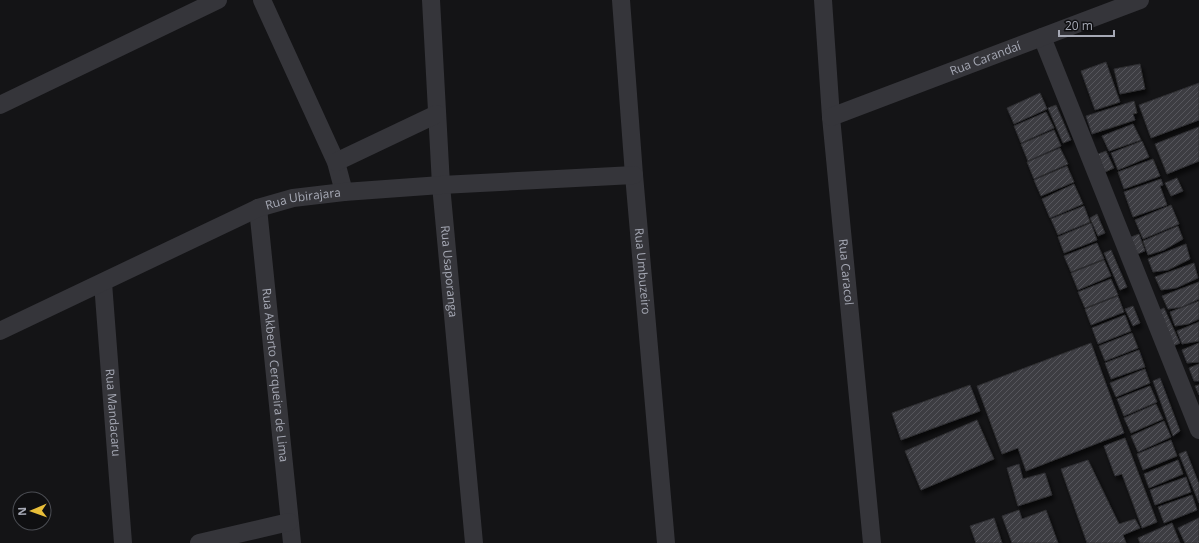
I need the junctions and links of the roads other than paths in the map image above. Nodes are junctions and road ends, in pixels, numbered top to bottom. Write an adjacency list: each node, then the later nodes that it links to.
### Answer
1 (218, 0): 8 (street)
2 (262, 0): 11 (street)
3 (431, 0): 9 (street, Rua Usaporanga)
4 (622, 0): 12 (street, Rua Umbuzeiro)
5 (823, 0): 10 (street, Rua Caracol)
6 (1140, 0): 7 (street, Rua Carandaí)
7 (1042, 37): 10 (street, Rua Carandaí); 18 (street)
8 (0, 105)
9 (438, 114): 11 (street); 13 (street, Rua Usaporanga)
10 (832, 117): 25 (street, Rua Caracol)
11 (336, 162): 14 (street)
12 (634, 175): 13 (street, Rua Ubirajara); 24 (street, Rua Umbuzeiro)
13 (441, 184): 14 (street, Rua Ubirajara); 23 (street, Rua Usaporanga)
14 (344, 192): 15 (street, Rua Ubirajara)
15 (258, 208): 16 (street, Rua Ubirajara); 19 (street, Rua Akberto Cerqueira de Lima)
16 (103, 283): 17 (street, Rua Ubirajara); 20 (street, Rua Mandacaru)
17 (0, 332)
18 (1199, 430)
19 (289, 522): 21 (street); 22 (street, Rua Akberto Cerqueira de Lima)
20 (123, 543)
21 (199, 543)
22 (292, 543)
23 (474, 543)
24 (666, 543)
25 (872, 543)

